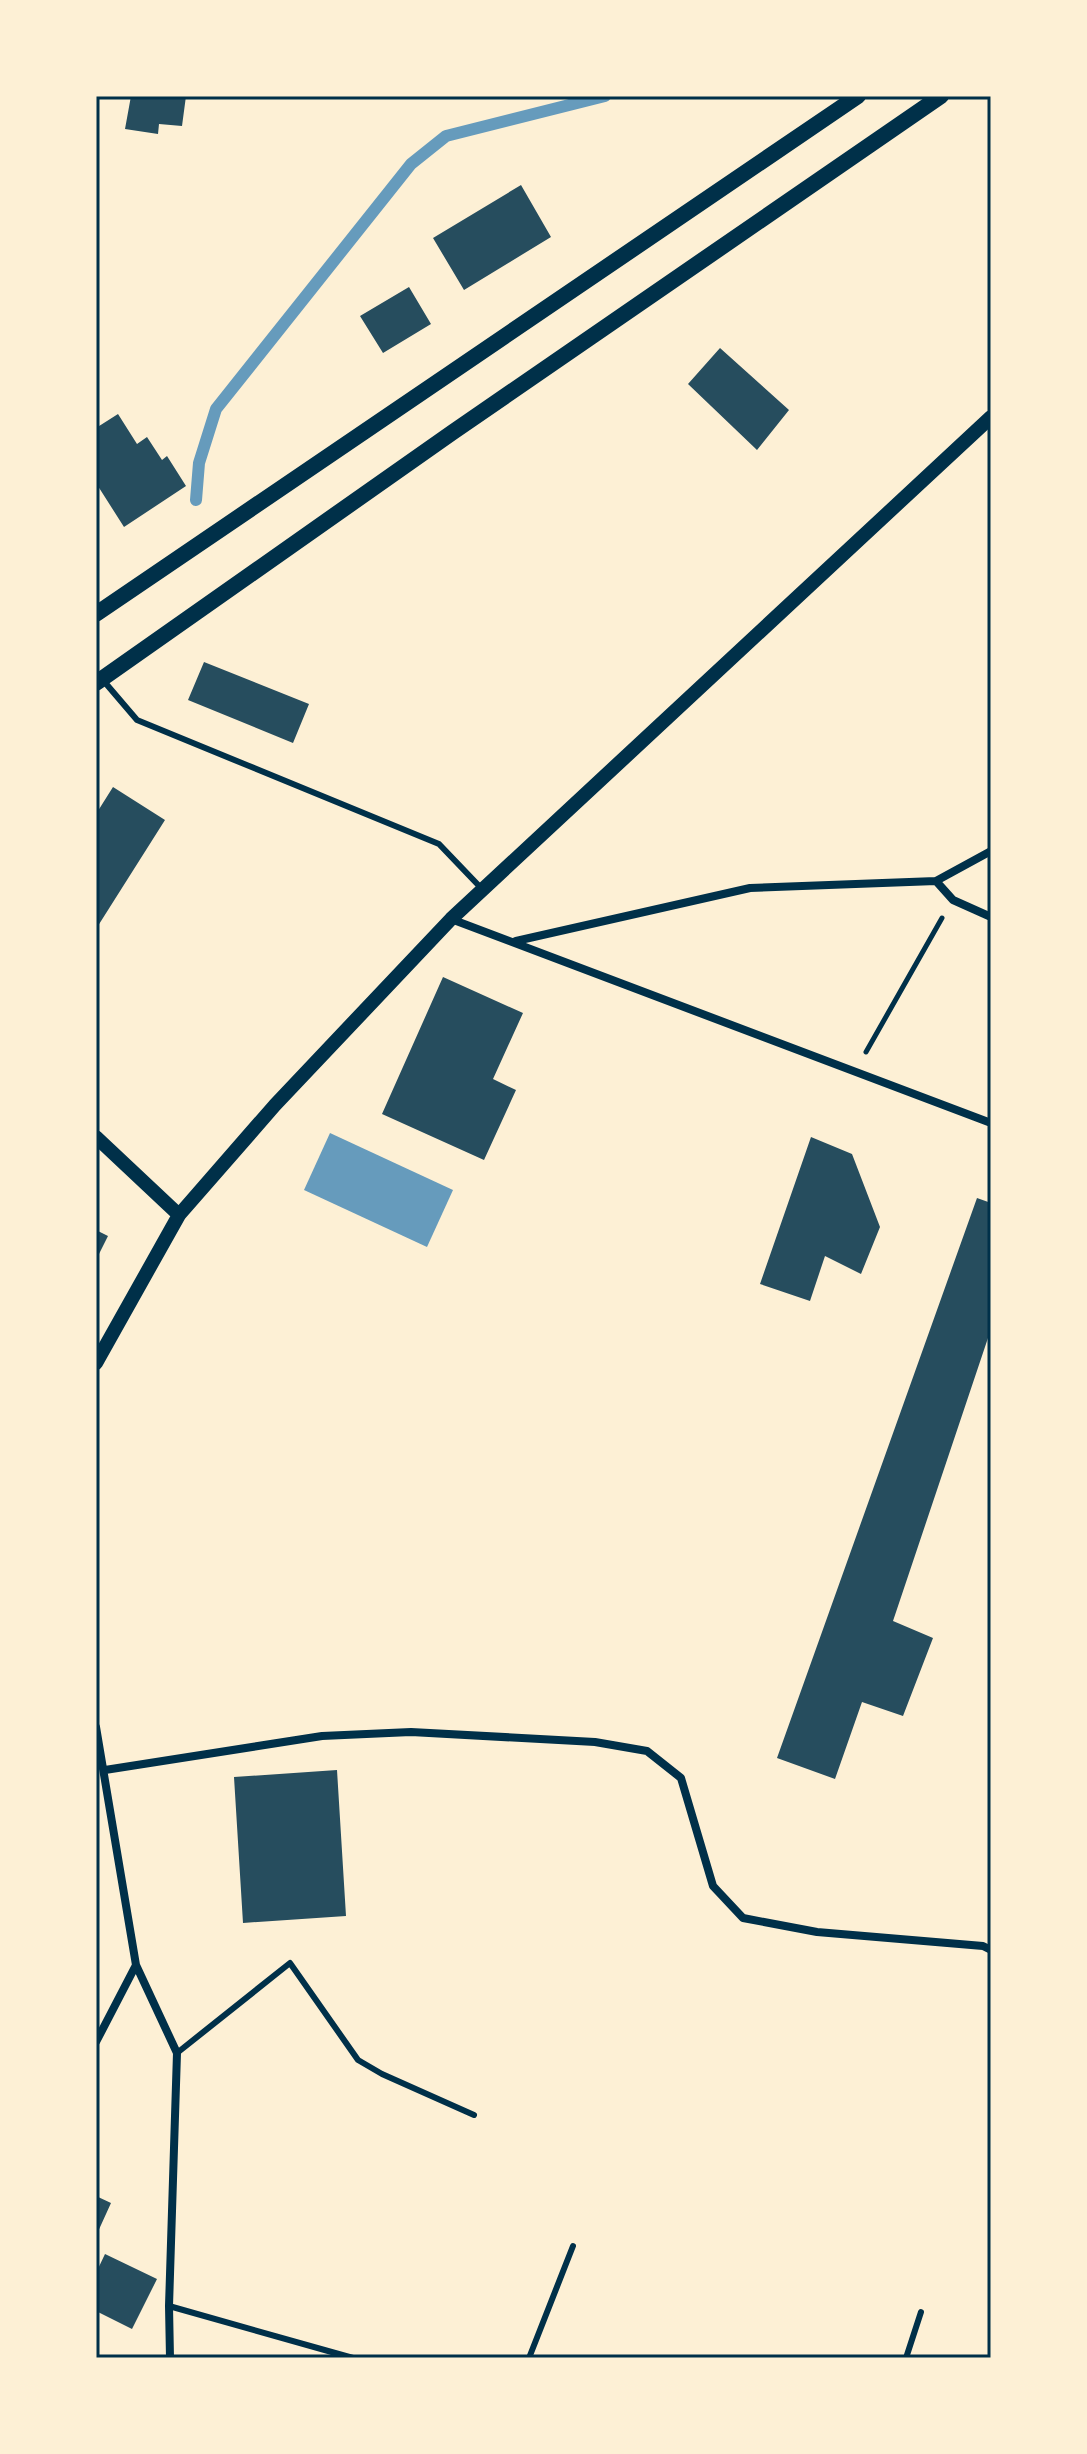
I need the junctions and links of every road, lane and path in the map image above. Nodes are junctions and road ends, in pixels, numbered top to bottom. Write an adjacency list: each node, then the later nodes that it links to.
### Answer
1 (858, 96): 4 (main road)
2 (941, 96): 5 (main road)
3 (991, 417): 8 (street)
4 (96, 614)
5 (99, 681): 8 (lane)
6 (991, 851): 7 (street)
7 (936, 881): 9 (street); 12 (street)
8 (483, 890): 11 (street)
9 (953, 900): 10 (street); 13 (path)
10 (991, 917)
11 (451, 919): 12 (street); 16 (street)
12 (515, 941): 13 (street)
13 (855, 1071): 14 (street)
14 (991, 1123)
15 (96, 1137): 16 (street)
16 (179, 1215): 17 (street)
17 (96, 1363)
18 (96, 1727): 19 (street)
19 (105, 1770): 20 (street); 21 (street)
20 (991, 1950)
21 (136, 1965): 22 (street); 23 (street)
22 (96, 2042)
23 (177, 2053): 24 (lane); 26 (street)
24 (474, 2115)
25 (573, 2246): 30 (lane)
26 (169, 2306): 28 (street); 29 (lane)
27 (921, 2312): 31 (lane)
28 (170, 2358)
29 (353, 2358)
30 (529, 2358)
31 (906, 2358)

